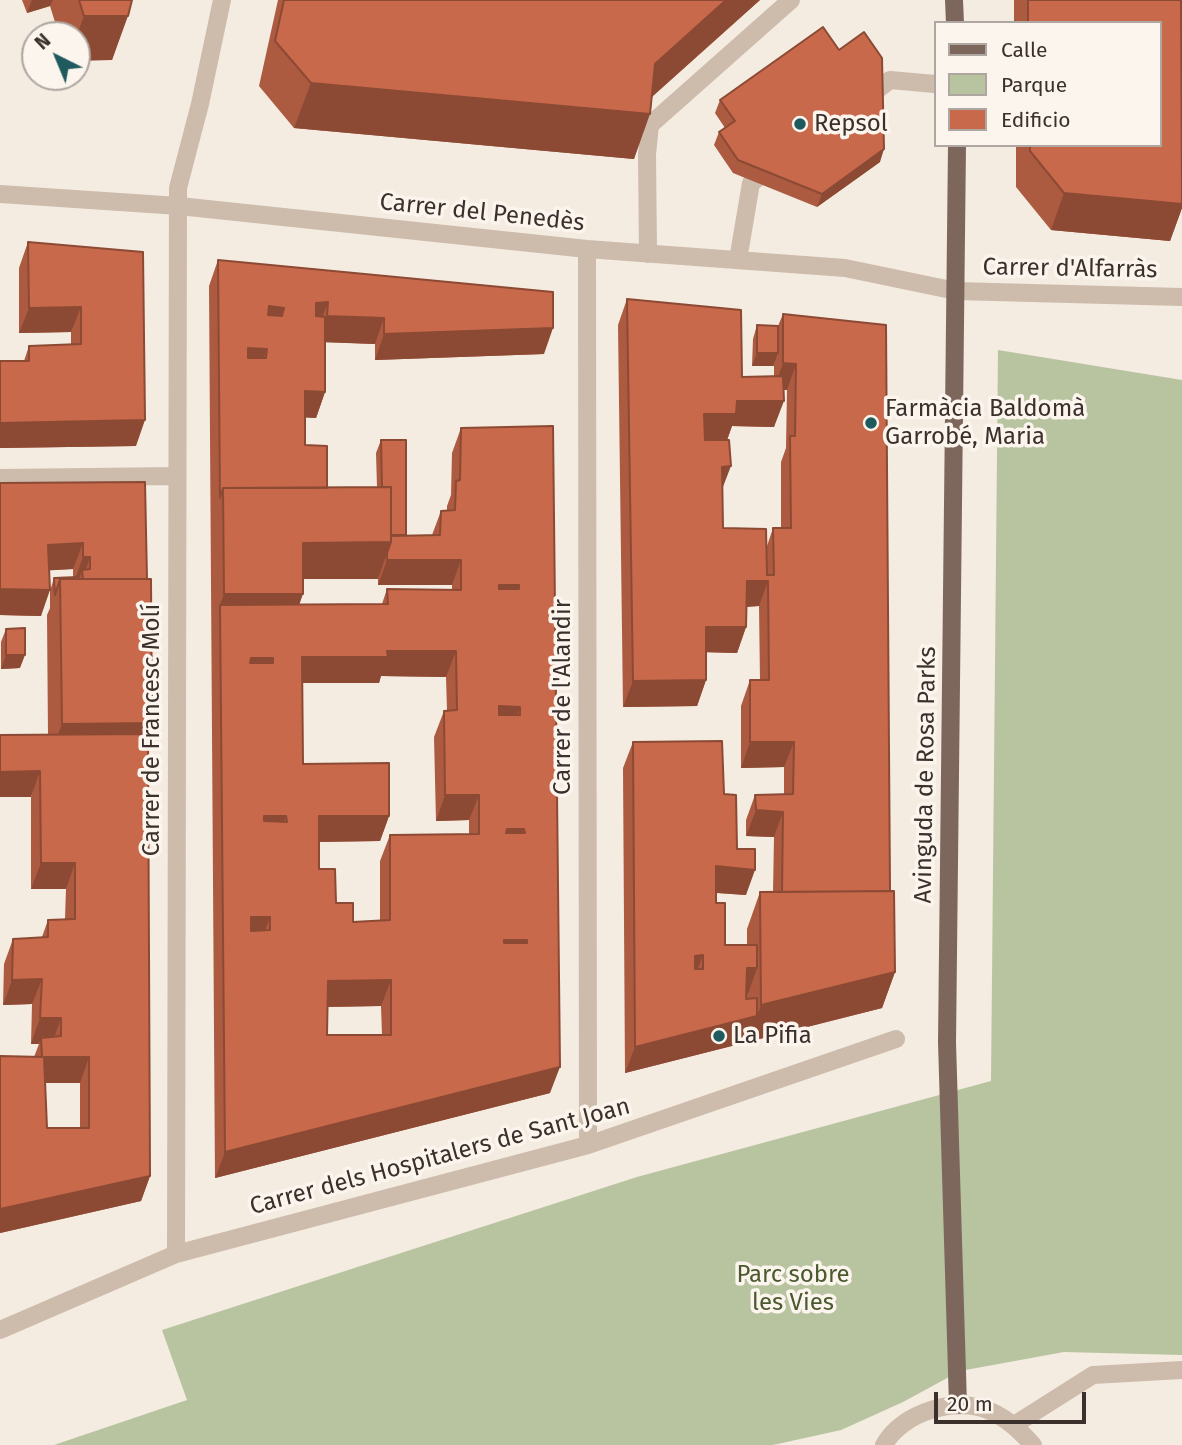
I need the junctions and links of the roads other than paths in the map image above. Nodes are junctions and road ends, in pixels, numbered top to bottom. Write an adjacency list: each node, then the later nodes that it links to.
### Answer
1 (222, 0): 10 (street, Carrer de Francesc Molí)
2 (790, 0): 12 (street)
3 (954, 0): 4 (main road)
4 (955, 21)
5 (934, 84): 6 (street)
6 (847, 112)
7 (957, 147): 14 (main road, Avinguda de Rosa Parks)
8 (783, 159): 13 (street)
9 (0, 194): 10 (street, Carrer del Penedès)
10 (179, 206): 11 (street, Carrer del Penedès); 16 (street, Carrer de Francesc Molí)
11 (587, 249): 12 (street, Carrer del Penedès); 19 (street, Carrer de l'Alandir)
12 (648, 254): 13 (street, Carrer del Penedès)
13 (738, 260): 14 (street, Carrer del Penedès)
14 (956, 291): 15 (street, Carrer d'Alfarràs); 23 (main road, Avinguda de Rosa Parks)
15 (1182, 297)
16 (176, 477): 17 (street); 20 (street, Carrer de Francesc Molí)
17 (0, 478)
18 (896, 1039): 19 (street, Carrer dels Hospitalers de Sant Joan)
19 (588, 1145): 20 (street, Carrer dels Hospitalers de Sant Joan)
20 (176, 1254): 21 (street, Carrer dels Hospitalers de Sant Joan)
21 (0, 1330)
22 (1182, 1370): 24 (street)
23 (958, 1405): 24 (street); 25 (street)
24 (1014, 1425): 26 (street)
25 (884, 1445)
26 (1033, 1445)

